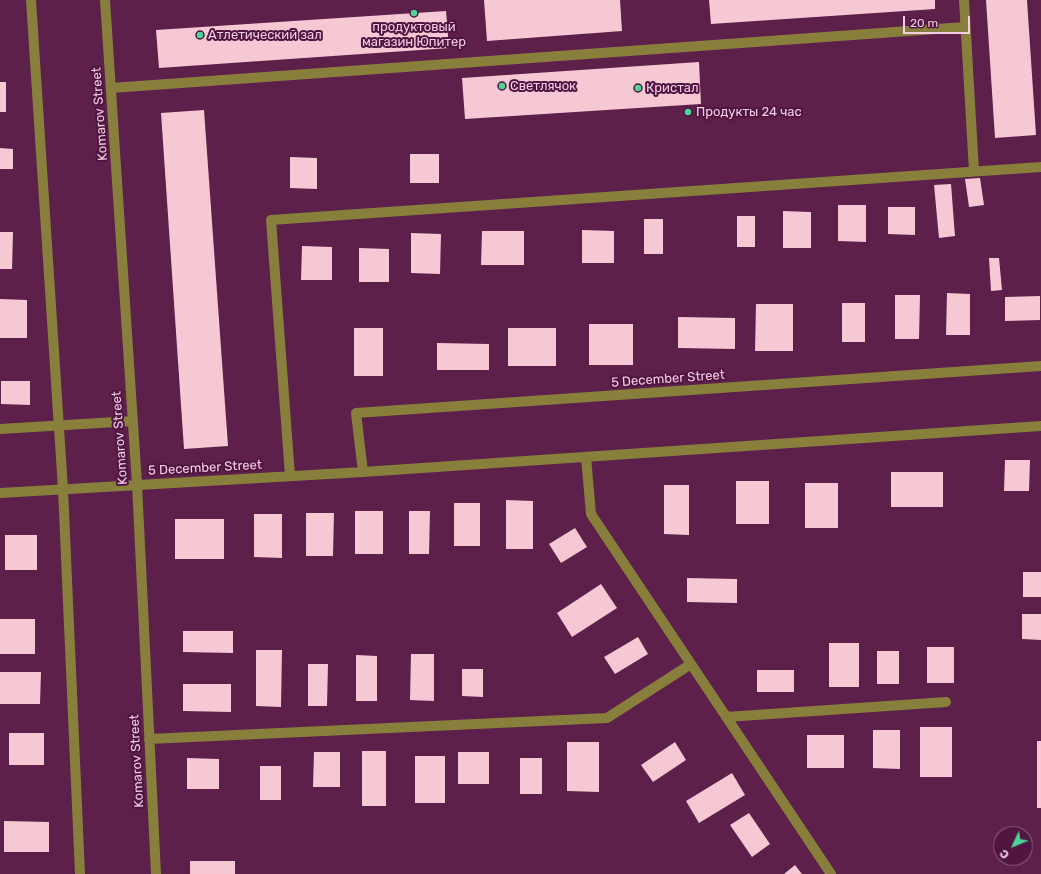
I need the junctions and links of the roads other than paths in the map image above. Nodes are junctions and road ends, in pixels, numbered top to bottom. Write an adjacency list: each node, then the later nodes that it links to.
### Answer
1 (31, 0): 10 (street)
2 (105, 0): 5 (street, Komarov Street)
3 (964, 0): 4 (street)
4 (965, 27): 5 (street); 7 (street)
5 (111, 88): 9 (street, Komarov Street)
6 (1041, 167): 7 (street)
7 (974, 171): 15 (street)
8 (1041, 366): 14 (street, 5 December Street)
9 (132, 421): 10 (street); 16 (street, Komarov Street)
10 (59, 426): 12 (street); 17 (street)
11 (1041, 426): 13 (street, 5 December Street)
12 (0, 429)
13 (586, 457): 14 (street, 5 December Street); 19 (street)
14 (363, 472): 15 (street, 5 December Street)
15 (290, 476): 16 (street, 5 December Street)
16 (137, 484): 17 (street, 5 December Street); 22 (street, Komarov Street)
17 (63, 490): 18 (street, 5 December Street); 23 (street)
18 (0, 493)
19 (691, 664): 21 (street); 22 (street)
20 (946, 702): 21 (street)
21 (726, 717): 25 (street)
22 (149, 739): 24 (street, Komarov Street)
23 (80, 874)
24 (156, 874)
25 (831, 874)

